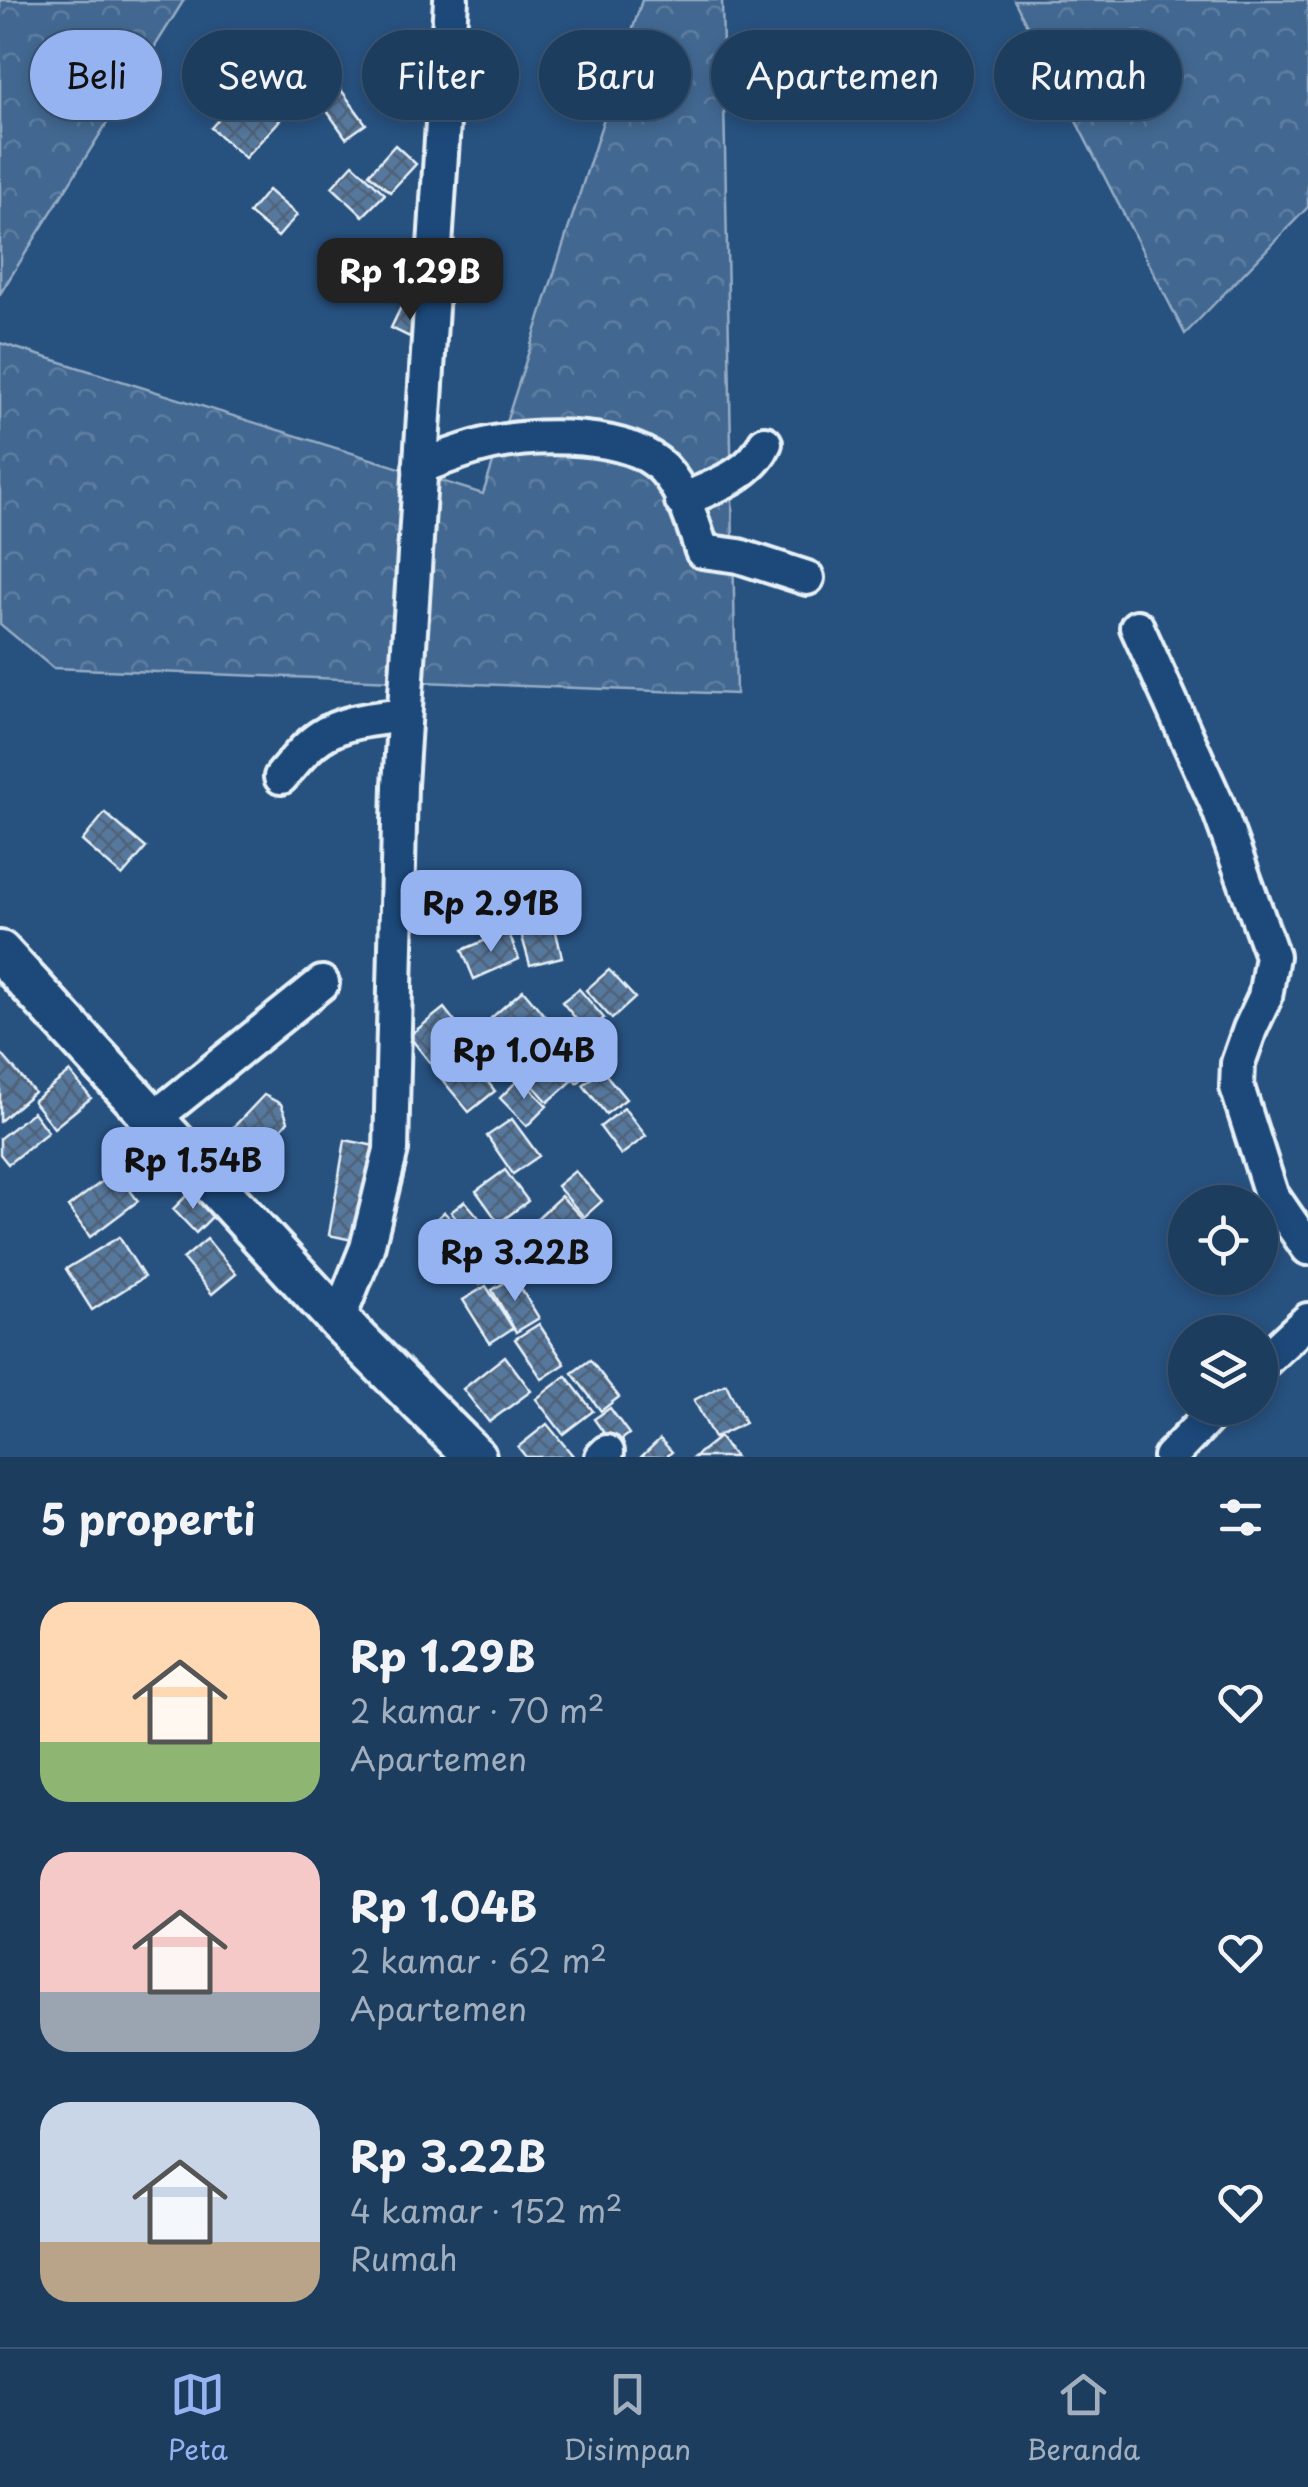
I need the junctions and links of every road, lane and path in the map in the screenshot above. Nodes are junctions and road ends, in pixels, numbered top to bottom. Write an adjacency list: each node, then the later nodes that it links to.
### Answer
1 (451, 0): 3 (street)
2 (764, 443): 4 (street)
3 (420, 467): 4 (street); 7 (street)
4 (682, 501): 5 (street)
5 (806, 578)
6 (1136, 626): 12 (street)
7 (404, 715): 8 (street); 13 (street)
8 (281, 777)
9 (0, 952): 11 (main road)
10 (322, 982): 11 (street)
11 (153, 1118): 13 (main road)
12 (1308, 1248)
13 (338, 1320): 17 (main road)
14 (1308, 1320): 15 (street)
15 (1278, 1348)
16 (1200, 1425): 18 (street)
17 (475, 1457)
18 (1170, 1457)

